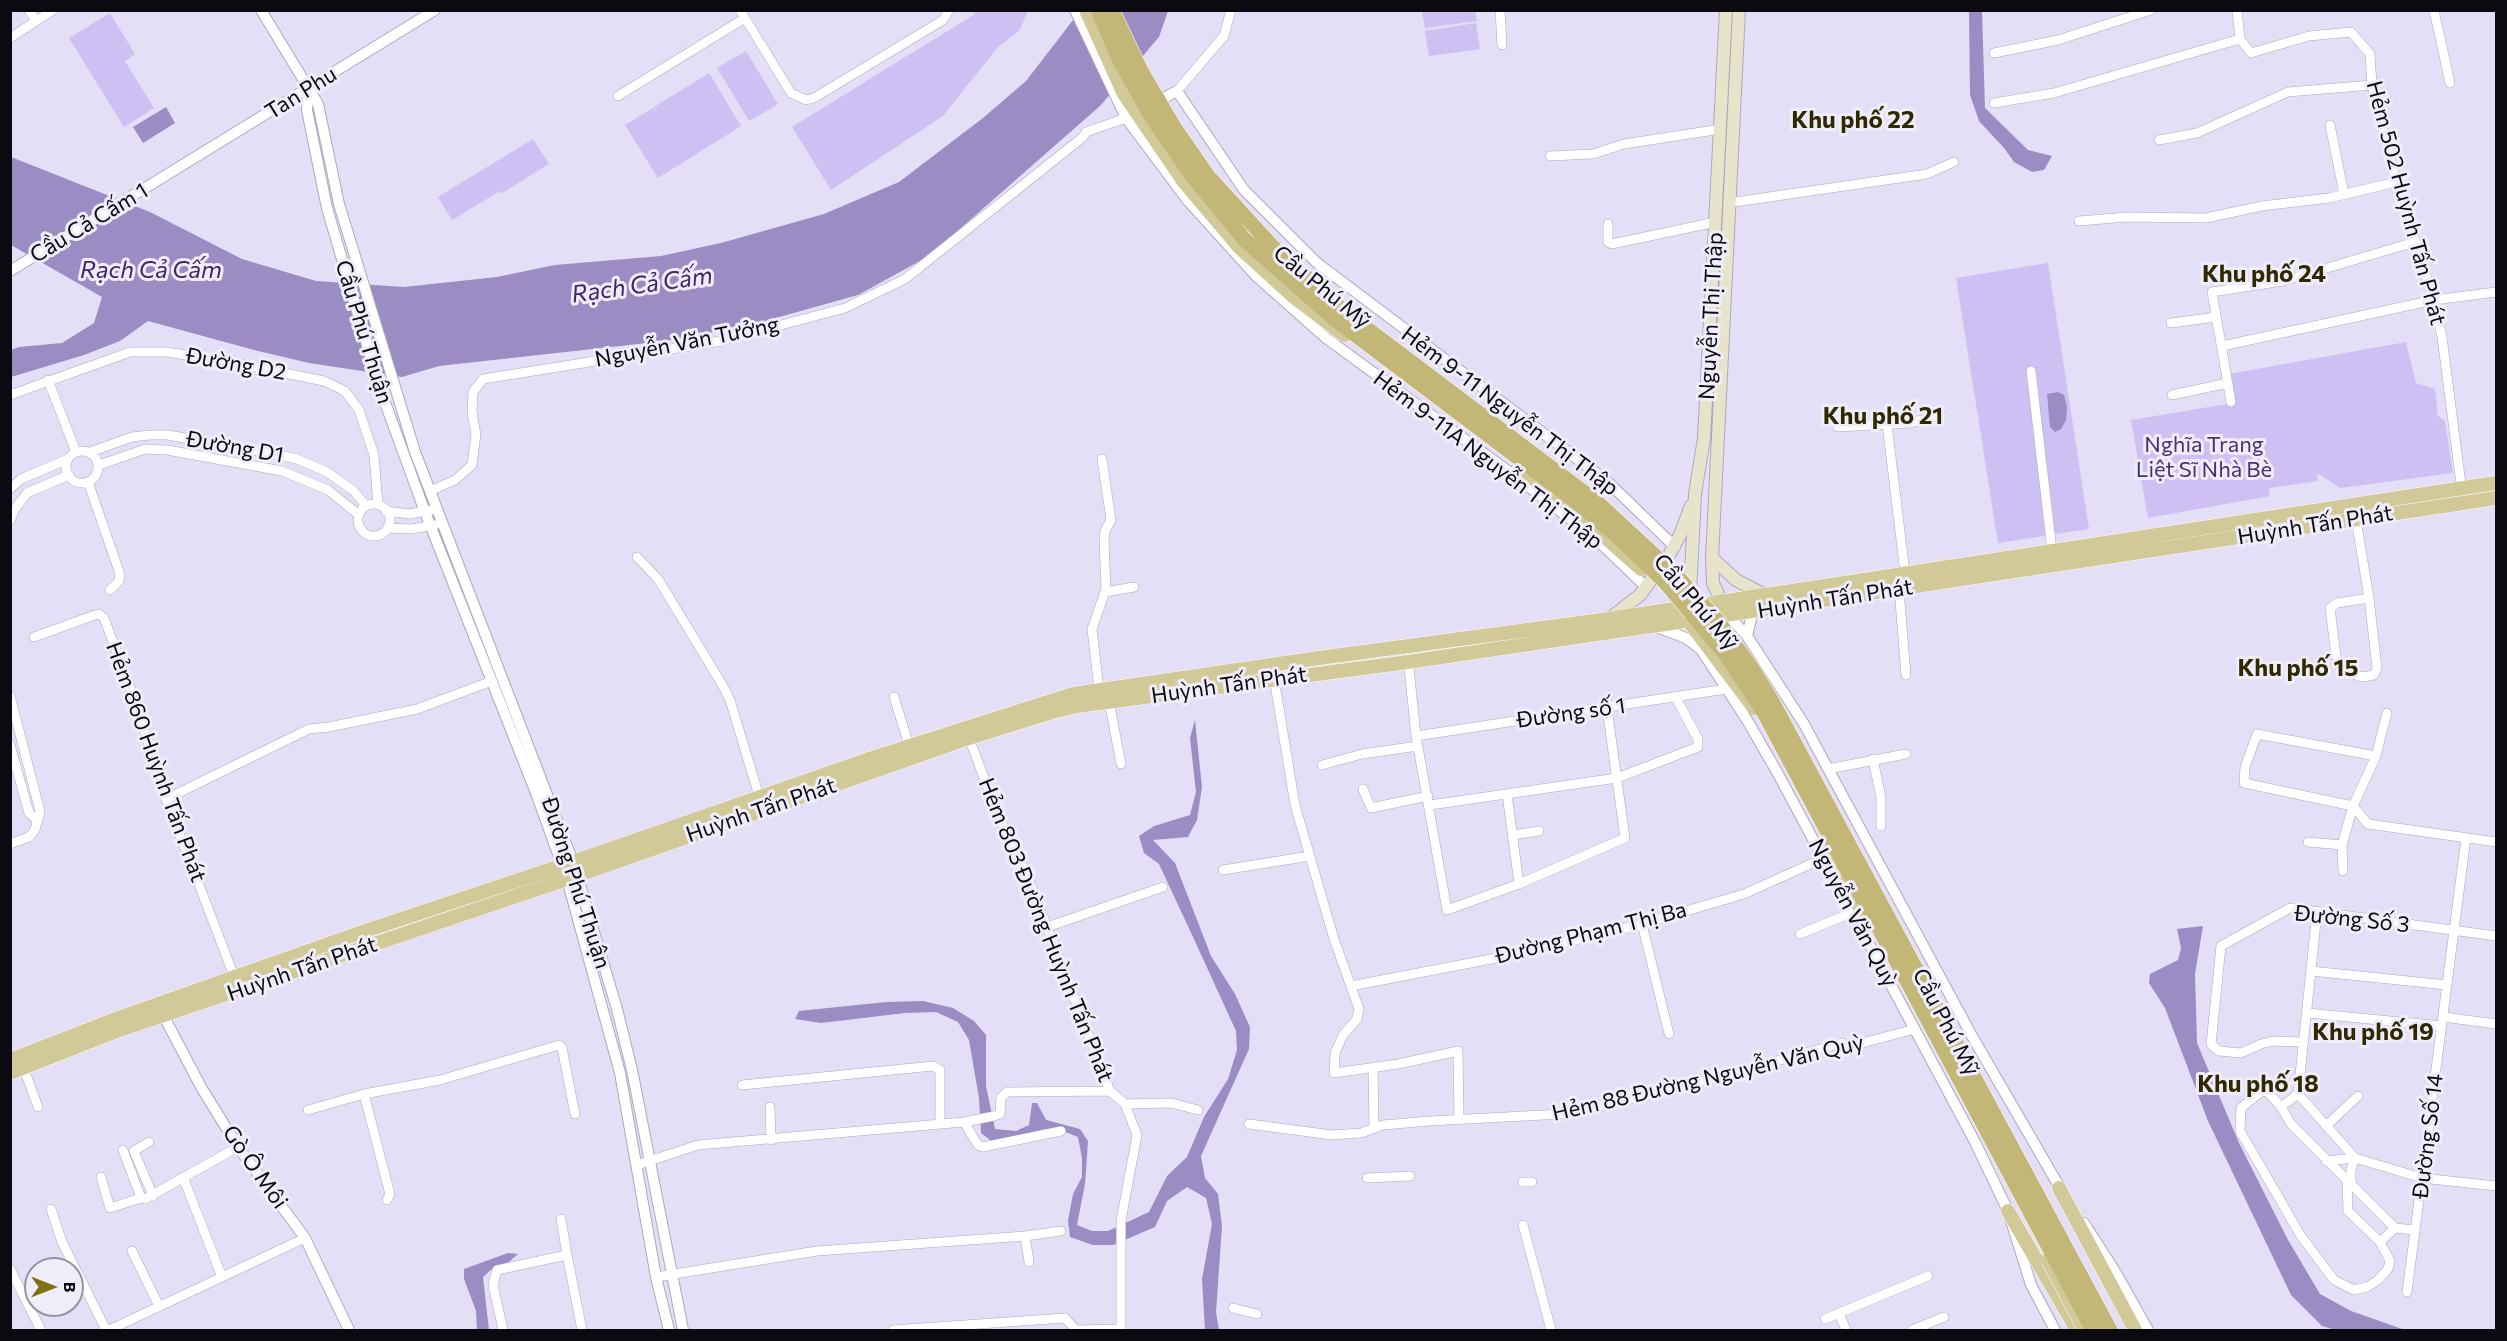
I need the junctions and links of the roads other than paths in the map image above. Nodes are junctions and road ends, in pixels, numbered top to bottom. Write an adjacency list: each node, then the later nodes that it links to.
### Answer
1 (29, 10): 19 (street)
2 (53, 10): 19 (street)
3 (261, 10): 26 (street)
4 (435, 10): 26 (street, Tan Phu)
5 (949, 10): 18 (street)
6 (1075, 10): 30 (street, Hẻm 9-11A Nguyễn Thị Thập)
7 (1086, 10): 263 (main road, Cầu Phú Mỹ, bridge)
8 (1098, 10): 264 (highway, Cầu Phú Mỹ, bridge)
9 (1112, 10): 265 (highway, Cầu Phú Mỹ, bridge)
10 (1119, 10): 265 (main road, Cầu Phú Mỹ, bridge)
11 (1231, 10): 27 (street)
12 (1500, 10): 22 (street)
13 (1726, 10): 32 (main road, Nguyễn Thị Thập)
14 (1738, 10): 39 (main road, Nguyễn Thị Thập)
15 (2151, 10): 23 (street)
16 (2237, 10): 21 (street)
17 (2434, 10): 24 (street)
18 (742, 14): 28 (street)
19 (36, 21): 20 (street)
20 (10, 38)
21 (2240, 39): 25 (street, Hẻm 502 Huỳnh Tấn Phát); 29 (street)
22 (1502, 45)
23 (1994, 53)
24 (2450, 83)
25 (2372, 85): 33 (street); 37 (street, Hẻm 502 Huỳnh Tấn Phát)
26 (309, 88): 36 (street, Tan Phu); 61 (street, Cầu Phú Thuận); 62 (street, Cầu Phú Thuận)
27 (1177, 91): 30 (street); 88 (street, Hẻm 9-11 Nguyễn Thị Thập)
28 (618, 96)
29 (1994, 103)
30 (1121, 120): 73 (street, Nguyễn Văn Tưởng); 96 (street, Hẻm 9-11A Nguyễn Thị Thập)
31 (2330, 124): 38 (street)
32 (1721, 129): 34 (street); 41 (main road, Nguyễn Thị Thập)
33 (2159, 140)
34 (1550, 156)
35 (1954, 162): 39 (street)
36 (168, 175): 44 (street, Cầu Cả Cấm 1)
37 (2396, 182): 38 (street); 43 (street, Hẻm 502 Huỳnh Tấn Phát)
38 (2344, 194): 40 (street)
39 (1728, 203): 67 (main road, Nguyễn Thị Thập)
40 (2079, 221)
41 (1716, 222): 42 (street); 66 (main road, Nguyễn Thị Thập)
42 (1608, 224)
43 (2415, 242): 46 (street, Hẻm 502 Huỳnh Tấn Phát); 47 (street)
44 (10, 271)
45 (2496, 292): 46 (street)
46 (2434, 300): 49 (street); 71 (street, Hẻm 502 Huỳnh Tấn Phát)
47 (2216, 316): 48 (street); 49 (street)
48 (2171, 323)
49 (2222, 346): 52 (street)
50 (2031, 371): 89 (street)
51 (48, 380): 53 (street, Đường D2); 59 (street); 78 (street, Đường D2)
52 (2228, 383): 54 (street); 55 (street)
53 (10, 395)
54 (2172, 395)
55 (2231, 402)
56 (1941, 416): 57 (street)
57 (1887, 424): 58 (street); 94 (street)
58 (1838, 426)
59 (76, 452): 60 (street); 63 (street)
60 (90, 452): 65 (street); 77 (street, Đường D1)
61 (415, 452): 73 (street, Đường Phú Thuận)
62 (403, 455): 80 (street, Đường Phú Thuận)
63 (68, 459): 68 (street); 72 (street)
64 (1102, 459): 100 (street)
65 (99, 465): 69 (street); 81 (street, Đường D1)
66 (1700, 472): 67 (main road); 74 (main road, Nguyễn Thị Thập)
67 (1716, 472): 91 (main road, Nguyễn Thị Thập)
68 (69, 475): 69 (street); 83 (street)
69 (88, 482): 99 (street)
70 (2496, 483): 71 (main road, Huỳnh Tấn Phát)
71 (2461, 488): 76 (street, Hẻm 502 Huỳnh Tấn Phát); 87 (main road, Huỳnh Tấn Phát)
72 (10, 489)
73 (430, 491): 79 (street, Đường Phú Thuận)
74 (1695, 494): 88 (main road); 106 (main road, Nguyễn Thị Thập)
75 (2496, 498): 76 (main road, Huỳnh Tấn Phát)
76 (2463, 503): 82 (main road, Huỳnh Tấn Phát)
77 (366, 506): 78 (street); 81 (street)
78 (382, 508): 80 (street); 86 (street)
79 (437, 509): 80 (street); 84 (street, Đường Phú Thuận)
80 (425, 512): 85 (street, Đường Phú Thuận)
81 (359, 515): 86 (street)
82 (2356, 519): 92 (main road, Huỳnh Tấn Phát); 103 (street)
83 (10, 521)
84 (443, 524): 85 (street); 157 (street, Đường Phú Thuận)
85 (430, 526): 86 (street); 118 (street, Đường Phú Thuận)
86 (387, 528)
87 (2090, 545): 89 (main road, Huỳnh Tấn Phát); 92 (main road)
88 (1675, 547): 96 (main road)
89 (2046, 551): 93 (main road); 94 (main road, Huỳnh Tấn Phát)
90 (637, 556): 140 (street)
91 (1713, 558): 101 (main road); 104 (main road, Nguyễn Thị Thập)
92 (2092, 560): 93 (main road, Huỳnh Tấn Phát)
93 (2042, 567): 98 (main road, Huỳnh Tấn Phát)
94 (1905, 573): 95 (main road, Huỳnh Tấn Phát)
95 (1849, 581): 101 (main road, Huỳnh Tấn Phát); 102 (main road)
96 (1646, 586): 108 (main road)
97 (1134, 587): 100 (street)
98 (1899, 589): 102 (main road, Huỳnh Tấn Phát); 116 (street)
99 (110, 590)
100 (1105, 592): 119 (street)
101 (1763, 594): 104 (main road, Huỳnh Tấn Phát)
102 (1851, 596): 105 (main road, Huỳnh Tấn Phát)
103 (2369, 598): 103 (street)
104 (1720, 602): 106 (main road, Huỳnh Tấn Phát); 107 (main road, Nguyễn Thị Thập)
105 (1761, 610): 107 (main road, Huỳnh Tấn Phát); 110 (street)
106 (1692, 614): 107 (main road, Huỳnh Tấn Phát); 108 (main road, Huỳnh Tấn Phát); 109 (main road, Huỳnh Tấn Phát); 113 (street, Nguyễn Văn Quỳ)
107 (1728, 615): 110 (street, Nguyễn Văn Quỳ)
108 (1610, 625): 109 (main road, Huỳnh Tấn Phát); 112 (main road, Huỳnh Tấn Phát); 114 (main road, Huỳnh Tấn Phát)
109 (1651, 625): 113 (street)
110 (1747, 636): 136 (street, Nguyễn Văn Quỳ)
111 (34, 637): 141 (street, Hẻm 860 Huỳnh Tấn Phát)
112 (1407, 646): 114 (street); 115 (main road, Huỳnh Tấn Phát)
113 (1700, 648): 120 (street, Nguyễn Văn Quỳ)
114 (1408, 662): 117 (main road, Huỳnh Tấn Phát); 128 (street)
115 (1244, 675): 117 (main road, Huỳnh Tấn Phát); 119 (main road, Huỳnh Tấn Phát); 124 (main road, Huỳnh Tấn Phát)
116 (1906, 675)
117 (1274, 678): 154 (street)
118 (492, 681): 141 (street); 157 (street, Đường Phú Thuận)
119 (1099, 689): 127 (main road, Huỳnh Tấn Phát)
120 (1726, 689): 123 (street, Đường số 1); 155 (street, Nguyễn Văn Quỳ)
121 (10, 696): 145 (street)
122 (894, 697): 129 (street)
123 (1676, 698): 125 (street, Đường số 1); 137 (street)
124 (1109, 701): 127 (main road, Huỳnh Tấn Phát); 134 (street)
125 (1607, 708): 128 (street, Đường số 1); 137 (street)
126 (2387, 713): 132 (street)
127 (960, 737): 129 (main road, Huỳnh Tấn Phát); 144 (main road, Huỳnh Tấn Phát); 164 (street, Hẻm 803 Đường Huỳnh Tấn Phát)
128 (1417, 741): 135 (street, Đường số 1); 142 (street)
129 (909, 745): 140 (main road, Huỳnh Tấn Phát)
130 (10, 746): 145 (street)
131 (1906, 754): 133 (street)
132 (2376, 756): 143 (street); 143 (street)
133 (1873, 759): 136 (street); 146 (street)
134 (1121, 764)
135 (1323, 765)
136 (1828, 769): 182 (street, Nguyễn Văn Quỳ)
137 (1617, 778): 139 (street); 159 (street)
138 (1363, 789): 142 (street)
139 (1507, 794): 142 (street); 148 (street)
140 (759, 796): 144 (main road); 157 (main road, Huỳnh Tấn Phát)
141 (166, 799): 169 (street, Hẻm 860 Huỳnh Tấn Phát)
142 (1429, 801): 159 (street)
143 (2353, 806): 149 (street); 153 (street)
144 (768, 809): 157 (main road, Huỳnh Tấn Phát)
145 (38, 821): 152 (street)
146 (1881, 826)
147 (1539, 831): 148 (street)
148 (1513, 835): 159 (street)
149 (2466, 838): 151 (street); 165 (street, Đường Số 14)
150 (2308, 842): 153 (street)
151 (2496, 842)
152 (10, 844)
153 (2342, 845): 158 (street)
154 (1310, 856): 156 (street); 171 (street)
155 (1824, 858): 162 (street, Nguyễn Văn Quỳ); 163 (street, Đường Phạm Thị Ba)
156 (1223, 870)
157 (570, 871): 169 (main road, Huỳnh Tấn Phát); 172 (main road, Huỳnh Tấn Phát); 210 (street, Đường Phú Thuận); 212 (street, Đường Phú Thuận)
158 (2343, 871)
159 (1519, 884)
160 (1163, 887): 164 (street)
161 (2317, 912): 165 (street, Đường Số 3); 168 (street); 179 (street, Đường Số 3)
162 (1851, 913): 166 (street); 176 (street, Nguyễn Văn Quỳ)
163 (1642, 924): 171 (street, Đường Phạm Thị Ba); 177 (street)
164 (1047, 927): 187 (street, Hẻm 803 Đường Huỳnh Tấn Phát)
165 (2454, 931): 167 (street, Đường Số 3); 170 (street, Đường Số 14)
166 (1800, 934)
167 (2496, 936)
168 (2311, 971): 170 (street); 173 (street)
169 (234, 976): 172 (main road, Huỳnh Tấn Phát)
170 (2447, 985): 174 (street, Đường Số 14)
171 (1351, 986): 183 (street)
172 (160, 1010): 178 (main road, Huỳnh Tấn Phát); 180 (main road, Huỳnh Tấn Phát); 207 (street, Gò Ô Môi)
173 (2307, 1013): 174 (street); 179 (street)
174 (2442, 1022): 175 (street); 217 (street, Đường Số 14)
175 (2496, 1024)
176 (1915, 1029): 186 (street, Nguyễn Văn Quỳ); 198 (street, Hẻm 88 Đường Nguyễn Văn Quỳ)
177 (1669, 1034)
178 (59, 1039): 180 (main road); 181 (main road, Huỳnh Tấn Phát)
179 (2303, 1042): 189 (street)
180 (63, 1053): 184 (main road, Huỳnh Tấn Phát)
181 (10, 1060)
182 (1986, 1062): 186 (street); 220 (street, Nguyễn Văn Quỳ)
183 (1373, 1068): 198 (street); 203 (street)
184 (17, 1071): 192 (street)
185 (742, 1084): 200 (street)
186 (1945, 1085): 225 (street, Nguyễn Văn Quỳ)
187 (1110, 1091): 191 (street, Hẻm 803 Đường Huỳnh Tấn Phát); 199 (street)
188 (364, 1094): 195 (street); 197 (street); 223 (street)
189 (2298, 1094): 194 (street); 202 (street)
190 (2358, 1096): 202 (street)
191 (1125, 1104): 196 (street); 257 (street, Hẻm 803 Đường Huỳnh Tấn Phát)
192 (38, 1107)
193 (770, 1107): 205 (street)
194 (2282, 1107): 211 (street); 233 (street)
195 (308, 1110)
196 (1198, 1110)
197 (575, 1114)
198 (1459, 1120): 203 (street, Hẻm 88 Đường Nguyễn Văn Quỳ)
199 (968, 1121): 200 (street); 204 (street)
200 (940, 1124): 205 (street)
201 (1249, 1124): 203 (street, Hẻm 88 Đường Nguyễn Văn Quỳ)
202 (2326, 1126): 209 (street)
203 (1374, 1128)
204 (1061, 1131)
205 (771, 1140): 210 (street)
206 (149, 1142): 221 (street)
207 (238, 1147): 215 (street); 232 (street, Gò Ô Môi)
208 (123, 1150): 222 (street)
209 (2355, 1158): 211 (street); 217 (street); 218 (street)
210 (649, 1161): 212 (street); 238 (street, Đường Phú Thuận)
211 (2326, 1161): 218 (street)
212 (637, 1165): 241 (street, Đường Phú Thuận)
213 (1410, 1176): 216 (street)
214 (101, 1177): 222 (street)
215 (183, 1177): 221 (street); 240 (street)
216 (1367, 1178)
217 (2422, 1178): 219 (street); 229 (street, Đường Số 14)
218 (2349, 1183): 228 (street); 233 (street)
219 (2496, 1186)
220 (2059, 1188): 266 (main road, Nguyễn Văn Quỳ); 267 (street, Nguyễn Văn Quỳ)
221 (153, 1196): 222 (street)
222 (141, 1198)
223 (387, 1200)
224 (51, 1209): 250 (street)
225 (2008, 1211): 261 (street, Nguyễn Văn Quỳ); 262 (main road, Nguyễn Văn Quỳ)
226 (561, 1219): 235 (street)
227 (1522, 1225): 258 (street)
228 (2395, 1228): 229 (street); 233 (street)
229 (2415, 1230): 242 (street, Đường Số 14)
230 (1061, 1231): 231 (street)
231 (1026, 1236): 236 (street); 238 (street)
232 (305, 1238): 240 (street); 251 (street, Gò Ô Môi)
233 (2380, 1242)
234 (132, 1251): 243 (street)
235 (567, 1255): 252 (street); 253 (street)
236 (1029, 1262)
237 (10, 1269): 249 (street)
238 (670, 1274): 241 (street); 255 (street, Đường Phú Thuận)
239 (1928, 1276): 245 (street)
240 (222, 1277): 243 (street)
241 (656, 1277): 254 (street, Đường Phú Thuận)
242 (2407, 1292)
243 (159, 1306): 250 (street)
244 (1233, 1308): 246 (street)
245 (1839, 1313): 248 (street); 259 (street)
246 (1257, 1314)
247 (1944, 1317): 260 (street)
248 (1825, 1319)
249 (41, 1330)
250 (108, 1330)
251 (350, 1330)
252 (503, 1330)
253 (582, 1330)
254 (669, 1330)
255 (683, 1330)
256 (893, 1330): 257 (street)
257 (1121, 1330)
258 (1551, 1330)
259 (1846, 1330)
260 (1912, 1330)
261 (2055, 1330)
262 (2077, 1330)
263 (2085, 1330)
264 (2093, 1330)
265 (2112, 1330)
266 (2135, 1330)
267 (2148, 1330)

